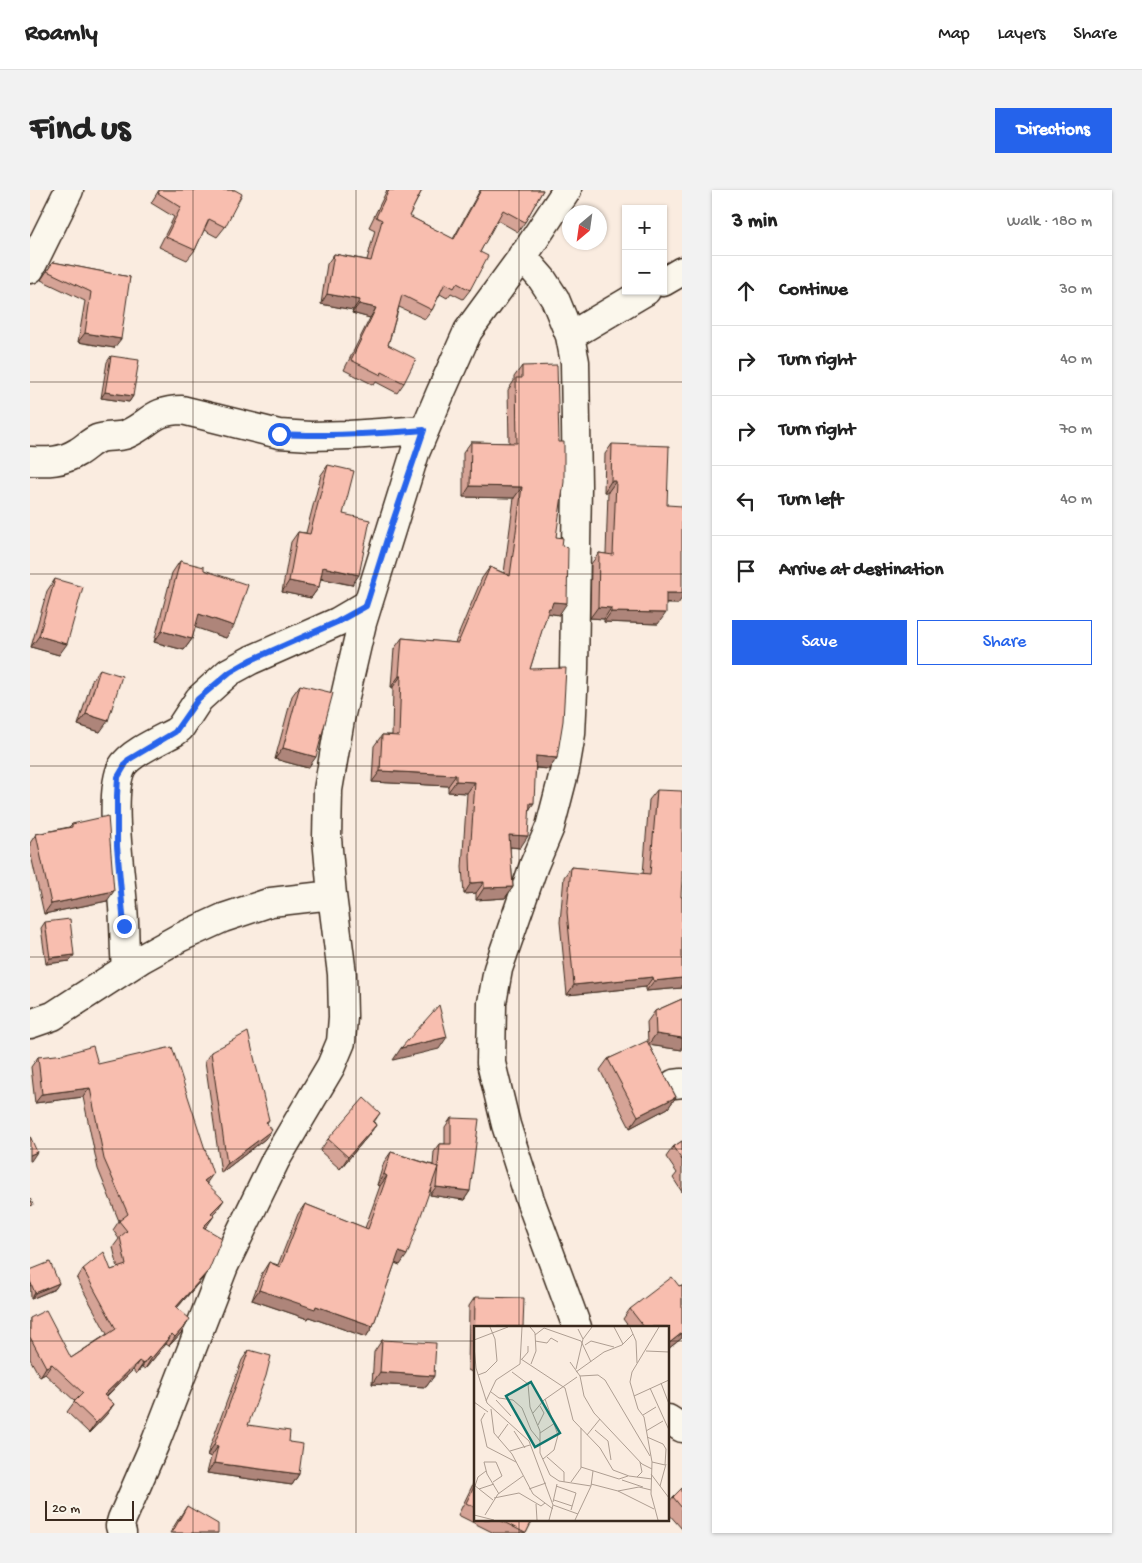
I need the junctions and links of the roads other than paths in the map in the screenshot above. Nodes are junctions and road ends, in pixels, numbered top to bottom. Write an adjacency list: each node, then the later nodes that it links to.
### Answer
1 (69, 190): 4 (street)
2 (567, 190): 3 (street)
3 (522, 256): 8 (street); 9 (street)
4 (30, 269)
5 (682, 271): 6 (street)
6 (667, 280)
7 (639, 295): 8 (street)
8 (570, 336): 15 (street)
9 (424, 430): 10 (street); 11 (street)
10 (30, 461)
11 (366, 606): 12 (street); 13 (street)
12 (332, 895): 13 (street); 18 (street)
13 (126, 968): 14 (street)
14 (30, 1024)
15 (577, 1326)
16 (670, 1420): 17 (street)
17 (682, 1428)
18 (122, 1533)

